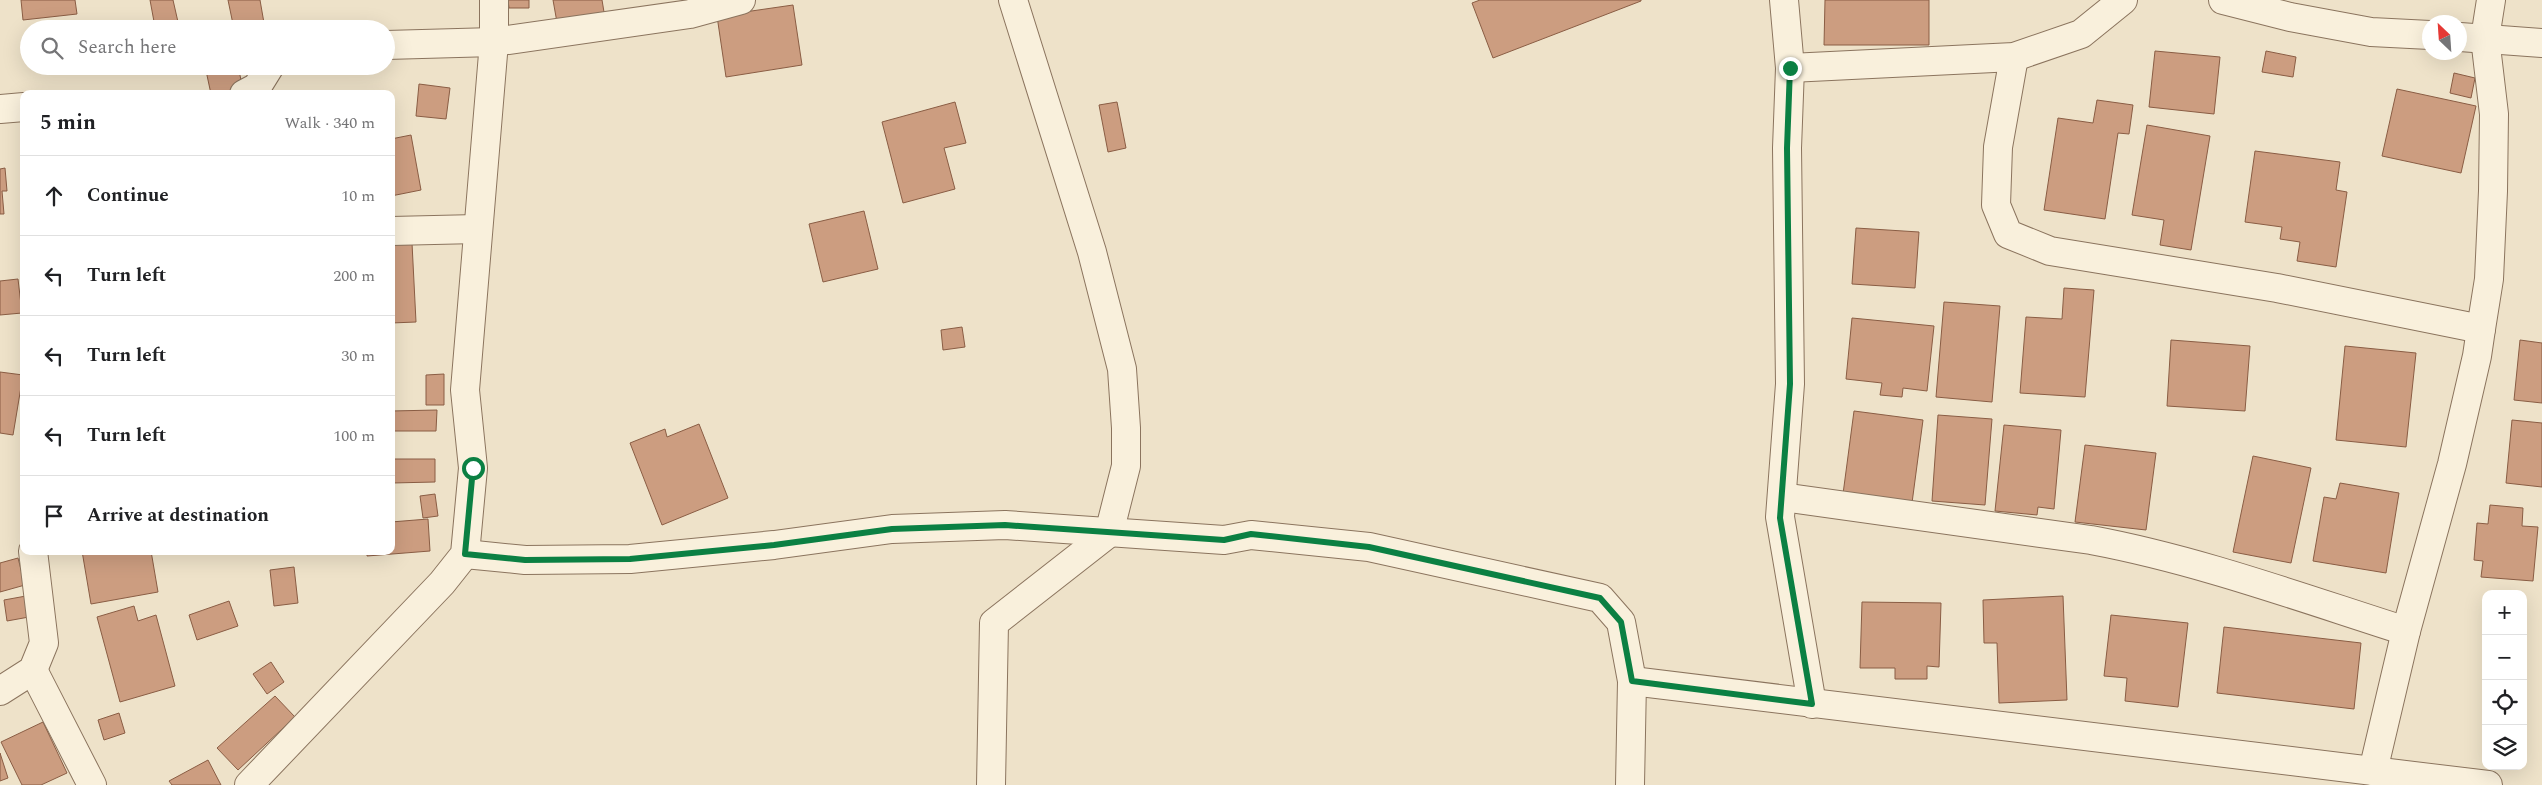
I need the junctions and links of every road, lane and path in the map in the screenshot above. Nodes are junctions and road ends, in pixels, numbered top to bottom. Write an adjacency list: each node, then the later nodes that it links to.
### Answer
1 (494, 0): 10 (street)
2 (741, 0): 10 (street)
3 (1013, 0): 23 (street)
4 (1784, 0): 14 (street)
5 (2123, 0): 13 (street)
6 (2223, 0): 8 (street)
7 (2491, 0): 9 (street)
8 (2422, 35)
9 (2472, 37): 11 (street); 21 (street)
10 (494, 42): 12 (street); 19 (street)
11 (2542, 43)
12 (395, 45)
13 (2014, 56): 14 (street); 21 (street)
14 (1790, 68): 22 (street)
15 (264, 75): 16 (street)
16 (251, 90)
17 (20, 107): 18 (street)
18 (0, 109)
19 (477, 229): 20 (street); 24 (street)
20 (395, 231)
21 (2481, 329): 26 (street)
22 (1782, 497): 26 (street); 30 (street)
23 (1109, 532): 24 (street); 28 (street); 34 (street)
24 (465, 554): 33 (street)
25 (33, 555): 27 (street)
26 (2406, 631): 31 (street)
27 (33, 670): 29 (street); 32 (street)
28 (1632, 681): 30 (street); 35 (street)
29 (0, 691)
30 (1812, 704): 31 (street)
31 (2373, 771): 36 (street)
32 (92, 785)
33 (249, 785)
34 (991, 785)
35 (1630, 785)
36 (2488, 785)

